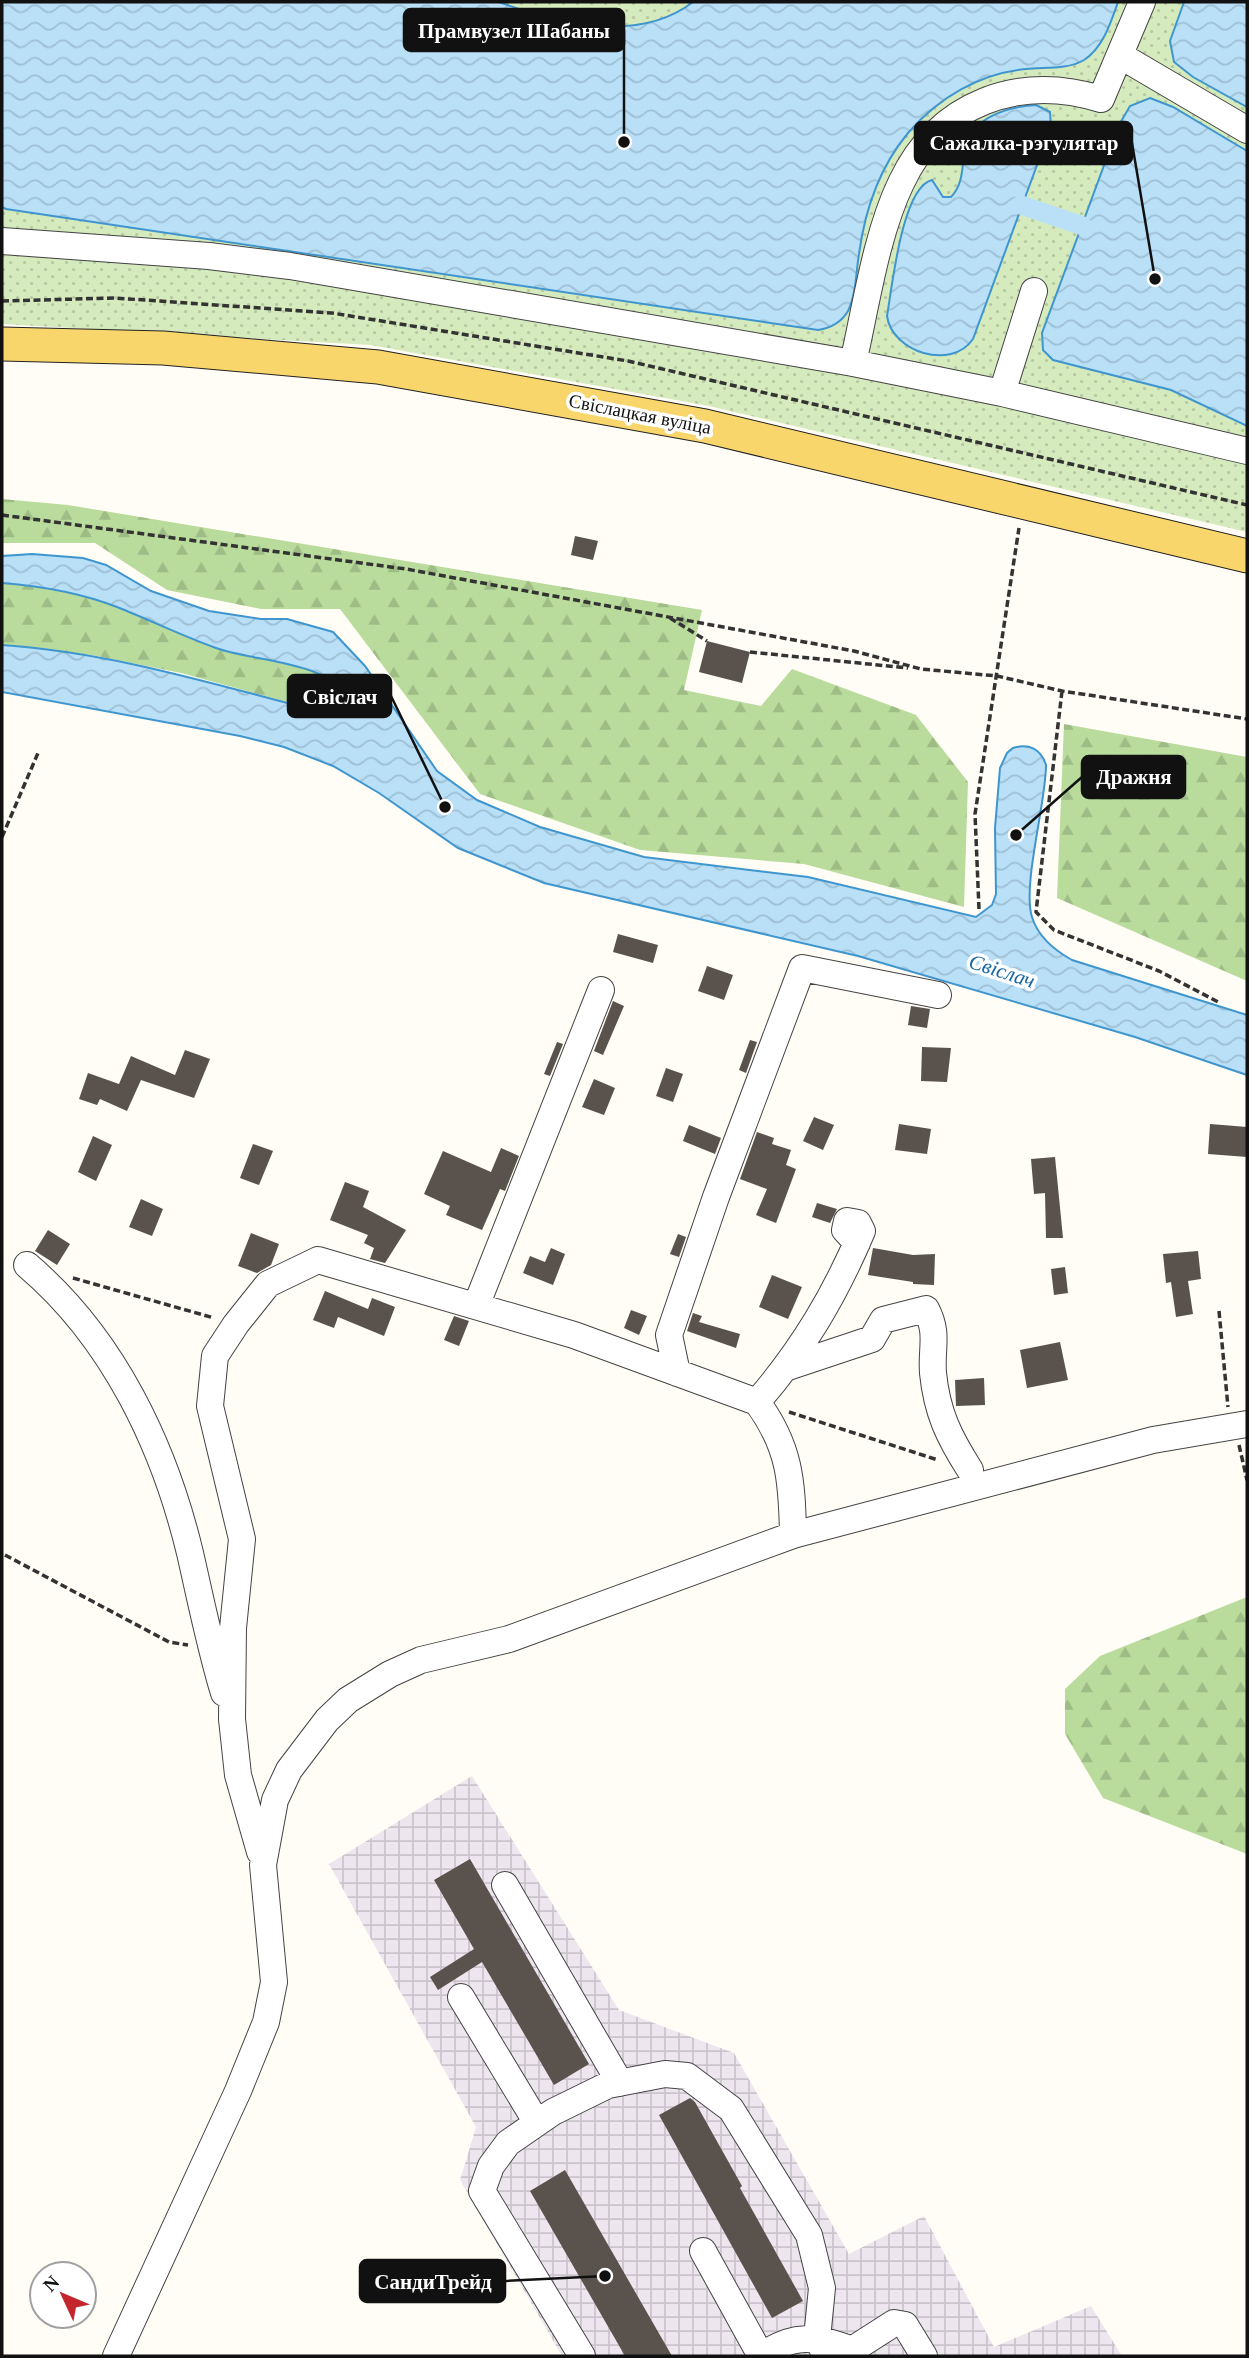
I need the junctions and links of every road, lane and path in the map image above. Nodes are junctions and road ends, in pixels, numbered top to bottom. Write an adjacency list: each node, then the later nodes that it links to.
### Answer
1 (1142, 2): 2 (street)
2 (1121, 56): 3 (street); 8 (street)
3 (1247, 130)
4 (2, 241): 8 (street)
5 (1034, 291): 9 (street)
6 (2, 301): 11 (path)
7 (8, 347): 14 (main road, Свіслацкая вуліца)
8 (853, 363): 9 (street)
9 (1002, 393): 10 (street)
10 (1247, 451)
11 (1247, 505)
12 (2, 515): 15 (path)
13 (1019, 526): 19 (path)
14 (1247, 556)
15 (669, 617): 16 (path); 18 (path)
16 (707, 641)
17 (750, 652): 18 (path)
18 (921, 669): 19 (path)
19 (996, 676): 20 (path); 24 (path)
20 (1062, 691): 21 (path); 27 (path)
21 (1247, 719)
22 (38, 753): 23 (path)
23 (2, 837)
24 (979, 908)
25 (601, 990): 31 (street)
26 (938, 995): 35 (street)
27 (1220, 1003)
28 (857, 1243): 34 (street)
29 (27, 1265): 42 (street)
30 (66, 1276): 33 (path)
31 (476, 1306): 33 (street); 35 (street)
32 (1219, 1311): 37 (path)
33 (236, 1324): 43 (street)
34 (788, 1367): 36 (street); 38 (street)
35 (677, 1373): 36 (street)
36 (757, 1402): 38 (path); 40 (street)
37 (1237, 1426): 39 (path); 40 (street)
38 (970, 1470)
39 (1247, 1480)
40 (793, 1535): 44 (street)
41 (5, 1555): 42 (path)
42 (208, 1642): 43 (street)
43 (232, 1719): 44 (street)
44 (263, 1865): 53 (street)
45 (505, 1885): 47 (street)
46 (461, 1997): 48 (street)
47 (620, 2083): 48 (street); 50 (street)
48 (537, 2123): 54 (street)
49 (703, 2251): 52 (street)
50 (822, 2288): 51 (street); 52 (street)
51 (821, 2347): 52 (street); 55 (street)
52 (768, 2351)
53 (116, 2356)
54 (582, 2356)
55 (924, 2356)

